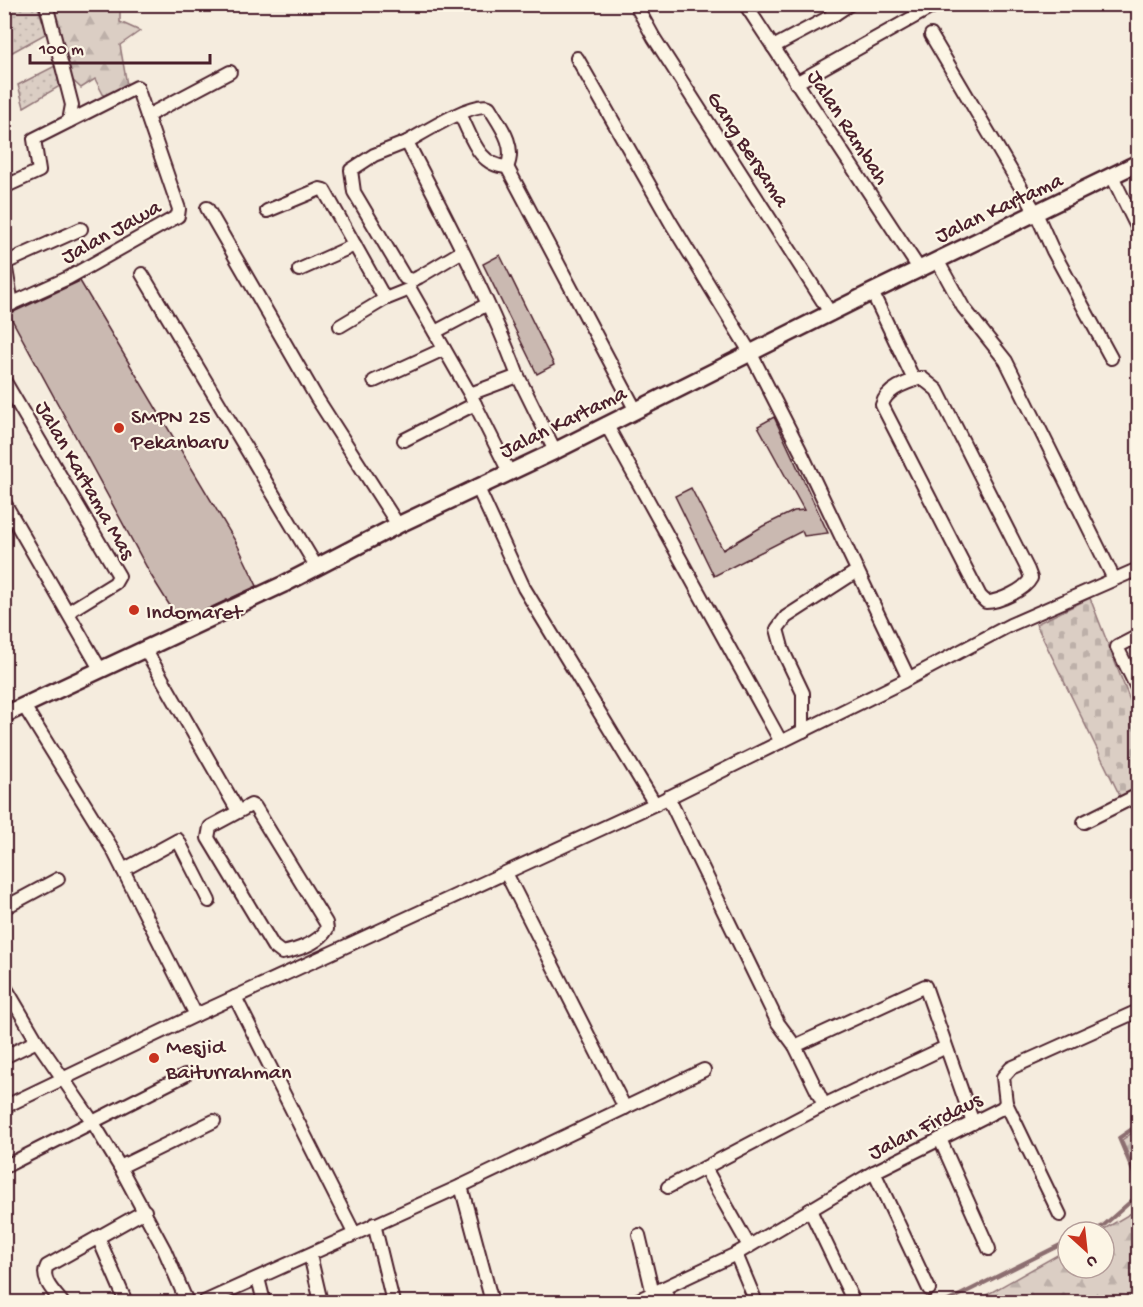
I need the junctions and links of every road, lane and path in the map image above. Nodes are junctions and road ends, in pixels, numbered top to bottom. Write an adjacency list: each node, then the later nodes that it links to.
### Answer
1 (46, 4): 14 (street)
2 (745, 4): 8 (street, Jalan Rambah)
3 (850, 4): 6 (street)
4 (937, 4): 11 (street)
5 (638, 6): 36 (street, Gang Bersama)
6 (832, 9): 8 (street)
7 (931, 35): 23 (street)
8 (773, 47): 11 (street, Jalan Rambah)
9 (577, 58): 40 (street)
10 (230, 72): 13 (street)
11 (796, 83): 30 (street, Jalan Rambah)
12 (460, 114): 15 (street); 17 (street); 17 (street)
13 (147, 116): 14 (street, Jalan Jawa); 34 (street, Jalan Jawa)
14 (69, 121): 20 (street)
15 (407, 142): 27 (street); 27 (street)
16 (1138, 163): 19 (main road, Jalan Kartama)
17 (507, 167): 47 (street)
18 (4, 172): 20 (street)
19 (1112, 176): 23 (main road, Jalan Kartama); 24 (street)
20 (6, 186)
21 (207, 208): 54 (street)
22 (267, 211): 26 (street)
23 (1036, 213): 28 (main road, Jalan Kartama); 41 (street)
24 (1138, 229)
25 (81, 230): 34 (street)
26 (355, 245): 29 (street); 33 (street)
27 (461, 252): 35 (street)
28 (937, 260): 30 (main road, Jalan Kartama); 58 (street)
29 (299, 270)
30 (920, 270): 32 (main road, Jalan Kartama)
31 (142, 274): 55 (street)
32 (872, 292): 36 (main road, Jalan Kartama); 44 (street)
33 (385, 299): 37 (street); 38 (street)
34 (8, 305)
35 (486, 305): 38 (street); 42 (street)
36 (831, 314): 40 (main road, Jalan Kartama)
37 (340, 326)
38 (435, 332): 39 (street)
39 (444, 350): 45 (street); 46 (street)
40 (750, 352): 47 (main road, Jalan Kartama); 57 (street)
41 (1111, 358)
42 (518, 376): 46 (street); 50 (street)
43 (4, 380): 59 (street, Jalan Kartama Mas)
44 (914, 380): 44 (street)
45 (374, 381)
46 (472, 399): 49 (street); 51 (street)
47 (635, 409): 48 (main road, Jalan Kartama)
48 (606, 424): 50 (main road, Jalan Kartama); 68 (street)
49 (404, 440)
50 (555, 451): 51 (main road, Jalan Kartama)
51 (509, 472): 52 (main road, Jalan Kartama)
52 (477, 486): 54 (main road, Jalan Kartama); 71 (street)
53 (4, 502): 59 (street)
54 (398, 525): 55 (main road, Jalan Kartama)
55 (316, 566): 61 (main road, Jalan Kartama)
56 (1138, 569): 58 (street)
57 (857, 571): 63 (street); 67 (street)
58 (1114, 579): 63 (street)
59 (68, 612): 62 (street)
60 (1138, 636): 64 (street)
61 (146, 649): 62 (main road, Jalan Kartama); 72 (street)
62 (100, 669): 65 (main road, Jalan Kartama)
63 (908, 677): 67 (street)
64 (1138, 690)
65 (24, 706): 66 (main road, Jalan Kartama); 74 (street)
66 (4, 715)
67 (803, 731): 68 (street)
68 (782, 742): 70 (street)
69 (1138, 795): 73 (street)
70 (668, 797): 71 (street); 84 (street)
71 (655, 804): 75 (street)
72 (238, 811): 72 (street)
73 (1084, 822)
74 (123, 870): 77 (street); 82 (street)
75 (506, 873): 80 (street); 93 (street)
76 (58, 879): 78 (street)
77 (209, 901)
78 (4, 908)
79 (4, 985): 83 (street)
80 (235, 997): 82 (street); 108 (street)
81 (1138, 1011): 90 (street, Jalan Firdaus)
82 (196, 1015): 89 (street)
83 (37, 1041): 86 (street); 89 (street)
84 (795, 1046): 85 (street); 91 (street)
85 (946, 1047): 91 (street); 96 (street)
86 (4, 1057)
87 (704, 1070): 93 (street)
88 (185, 1075): 95 (street)
89 (62, 1078): 92 (street); 95 (street)
90 (1006, 1103): 96 (street, Jalan Firdaus); 106 (street)
91 (824, 1105): 100 (street)
92 (4, 1107)
93 (624, 1108): 102 (street)
94 (214, 1120): 99 (street)
95 (92, 1121): 98 (street); 99 (street)
96 (973, 1123): 97 (street, Jalan Firdaus)
97 (940, 1139): 101 (street, Jalan Firdaus); 112 (street)
98 (4, 1167)
99 (120, 1167): 105 (street)
100 (705, 1168): 103 (street); 111 (street)
101 (874, 1172): 104 (street, Jalan Firdaus); 116 (street)
102 (461, 1186): 107 (street); 125 (street)
103 (668, 1187)
104 (810, 1210): 111 (street, Jalan Firdaus); 129 (street)
105 (145, 1211): 110 (street); 120 (street)
106 (1060, 1215)
107 (374, 1224): 108 (street); 124 (street)
108 (354, 1233): 114 (street)
109 (639, 1235): 117 (street)
110 (98, 1237): 118 (street); 119 (street)
111 (749, 1246): 113 (street, Jalan Firdaus)
112 (989, 1249)
113 (736, 1254): 117 (street, Jalan Firdaus); 128 (street)
114 (310, 1255): 115 (street); 123 (street)
115 (258, 1278): 121 (street); 122 (street)
116 (929, 1289)
117 (658, 1291): 126 (street, Jalan Firdaus); 127 (street)
118 (62, 1302)
119 (126, 1302)
120 (187, 1302)
121 (204, 1302)
122 (264, 1302)
123 (321, 1302)
124 (393, 1302)
125 (492, 1302)
126 (634, 1302)
127 (669, 1302)
128 (756, 1302)
129 (854, 1302)

